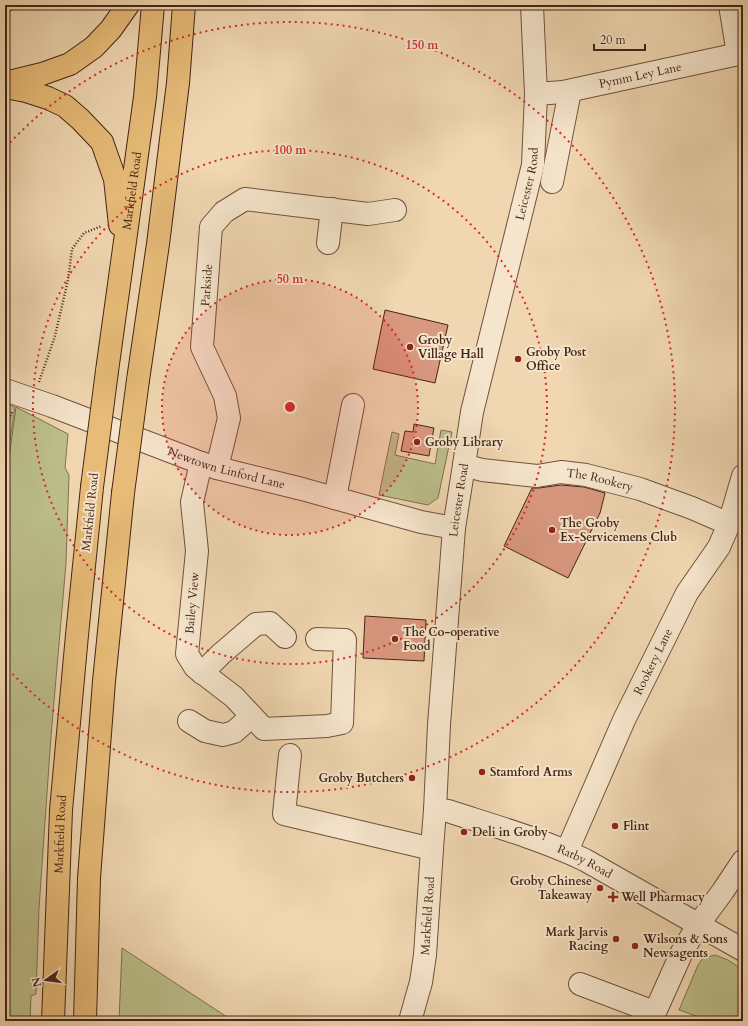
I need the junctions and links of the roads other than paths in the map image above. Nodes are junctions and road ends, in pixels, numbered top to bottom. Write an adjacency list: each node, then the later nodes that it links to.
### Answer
1 (128, 5): 7 (highway)
2 (153, 5): 15 (highway, Markfield Road)
3 (184, 5): 39 (highway, bridge)
4 (532, 5): 10 (street, Leicester Road)
5 (730, 5): 6 (street)
6 (740, 53): 9 (street, Pymm Ley Lane)
7 (5, 84)
8 (5, 87): 15 (highway)
9 (570, 91): 10 (street, Pymm Ley Lane); 11 (street)
10 (536, 94): 18 (street, Leicester Road)
11 (552, 182)
12 (332, 209): 13 (street, Parkside); 14 (street); 19 (street, Parkside)
13 (395, 210)
14 (328, 243)
15 (123, 258): 38 (highway, Markfield Road, bridge)
16 (5, 390): 19 (street, Newtown Linford Lane)
17 (353, 405): 21 (street)
18 (464, 465): 22 (street, The Rookery); 23 (street, Leicester Road)
19 (209, 466): 21 (street, Newtown Linford Lane); 26 (street, Bailey View)
20 (743, 476): 22 (street, Rookery Lane)
21 (335, 498): 23 (street, Newtown Linford Lane)
22 (729, 524): 32 (street, Rookery Lane)
23 (454, 528): 30 (street, Leicester Road)
24 (285, 637): 26 (street)
25 (317, 639): 28 (street)
26 (202, 673): 28 (street, Bailey View)
27 (189, 721): 28 (street)
28 (258, 723)
29 (290, 755): 31 (street)
30 (436, 810): 31 (street, Markfield Road); 32 (street, Ratby Road)
31 (432, 849): 40 (street, Markfield Road)
32 (567, 851): 34 (street, Ratby Road)
33 (740, 871): 34 (street)
34 (698, 925): 35 (street, Ratby Road); 37 (street)
35 (743, 950)
36 (580, 984): 37 (street)
37 (652, 1017)
38 (53, 1021)
39 (85, 1021)
40 (410, 1021)

